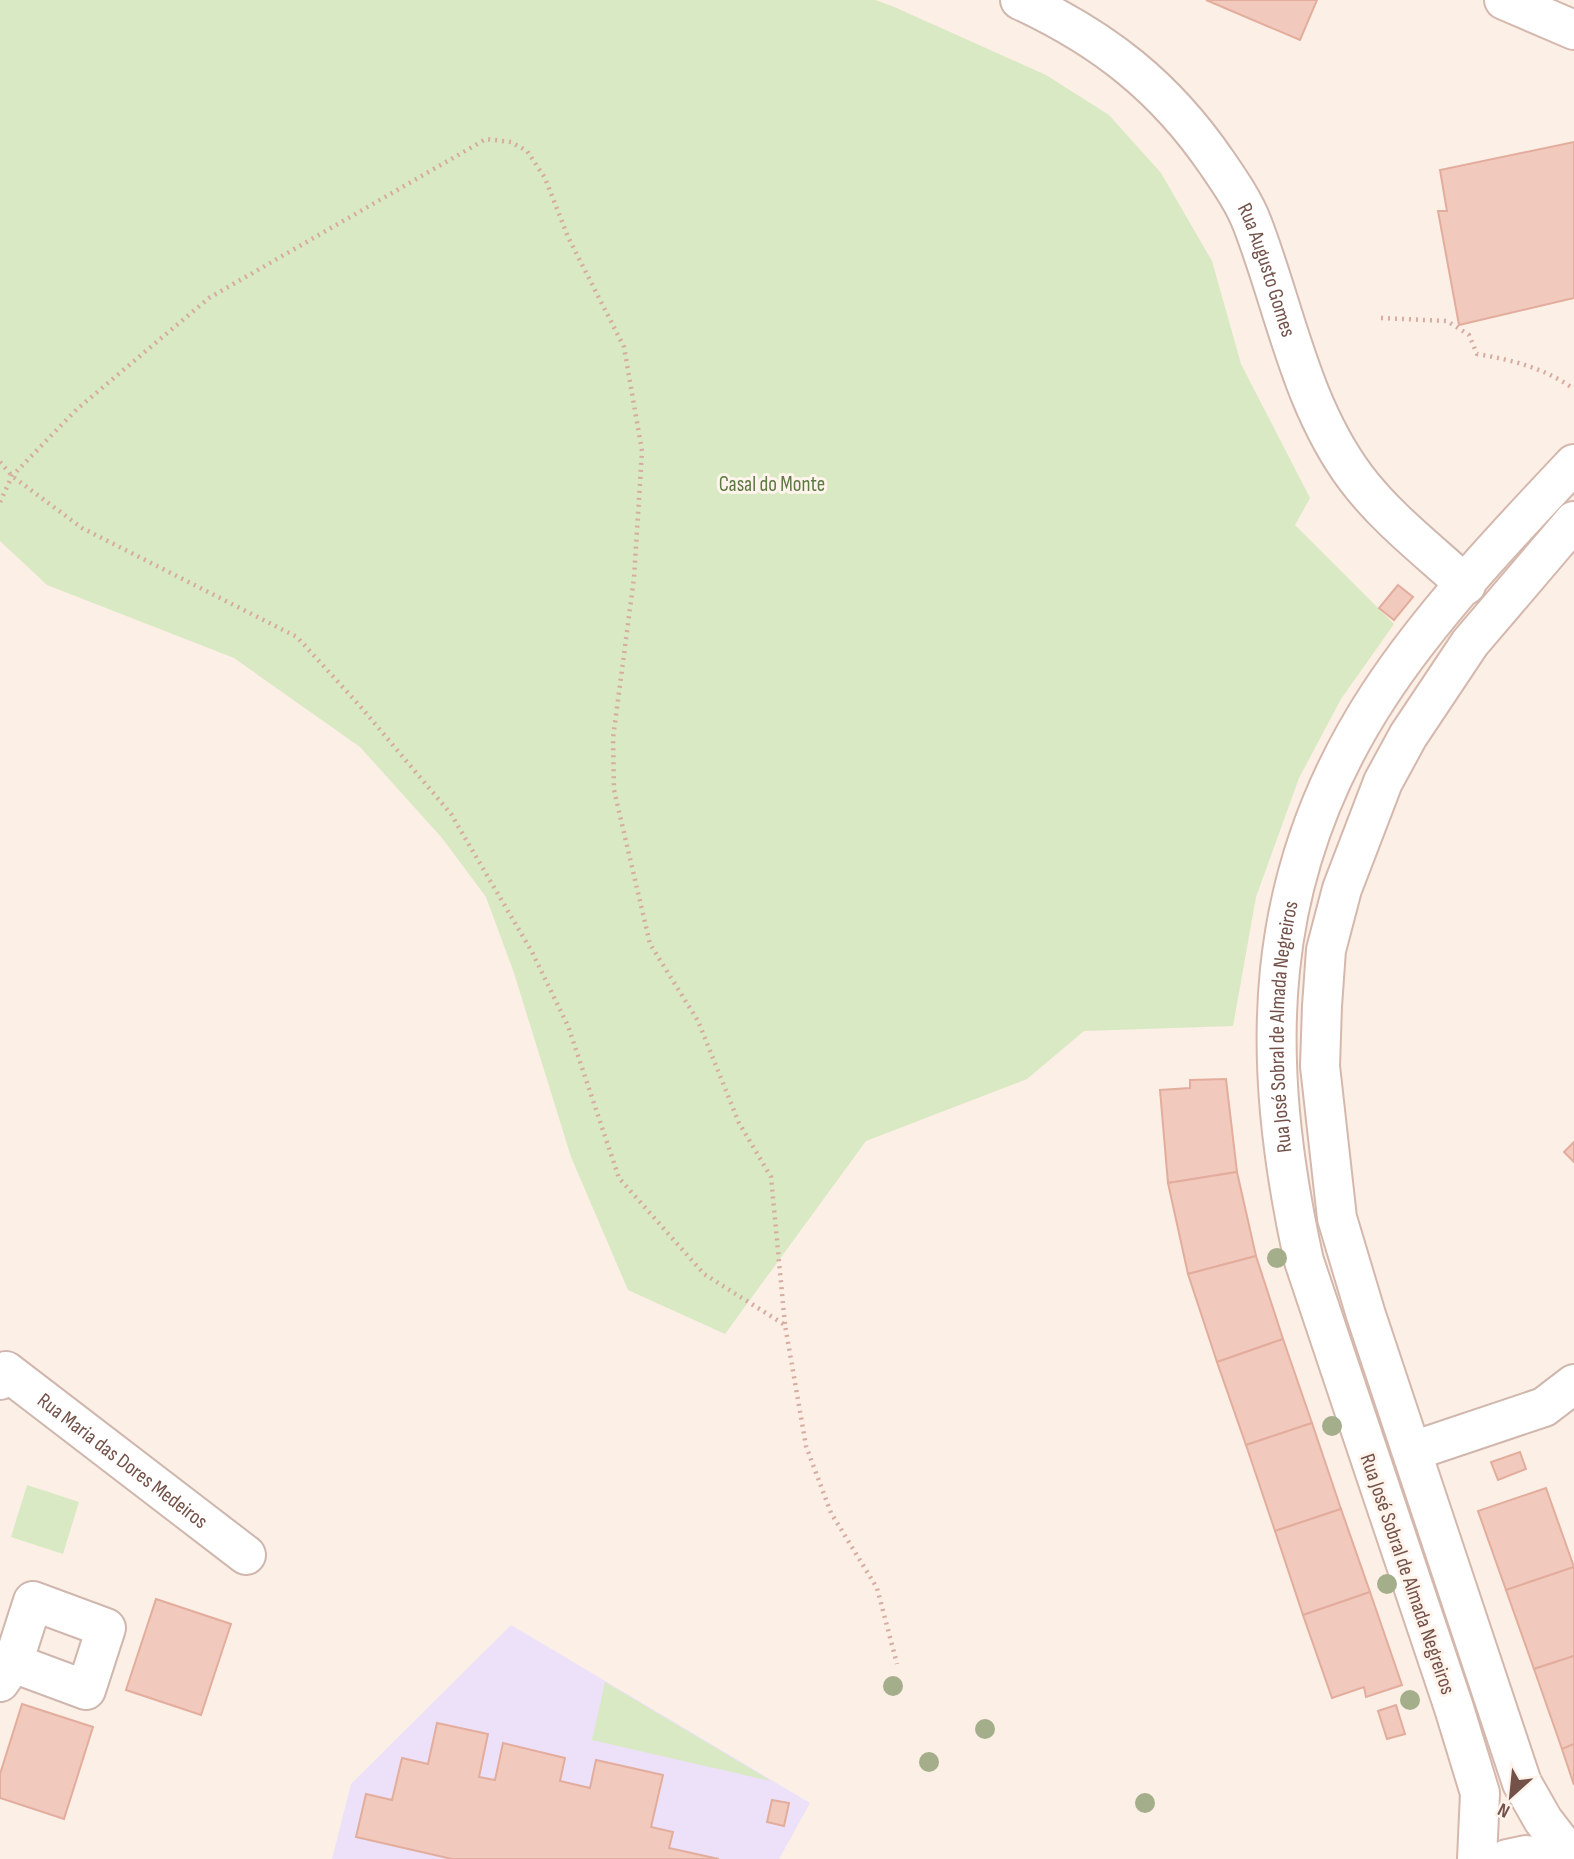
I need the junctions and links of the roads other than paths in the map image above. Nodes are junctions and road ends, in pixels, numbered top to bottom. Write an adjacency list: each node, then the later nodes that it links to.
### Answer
1 (1020, 0): 6 (street, Rua Augusto Gomes)
2 (1504, 0): 3 (street)
3 (1574, 30)
4 (1574, 464): 6 (street, Rua José Sobral de Almada Negreiros)
5 (1574, 521): 9 (street, Rua José Sobral de Almada Negreiros)
6 (1466, 585): 11 (street, Rua José Sobral de Almada Negreiros)
7 (0, 1380): 10 (street, Rua Maria das Dores Medeiros)
8 (1574, 1384): 9 (street)
9 (1413, 1451): 14 (street, Rua José Sobral de Almada Negreiros)
10 (246, 1555)
11 (1476, 1859)
12 (1507, 1859): 13 (street)
13 (1559, 1859)
14 (1573, 1859)

